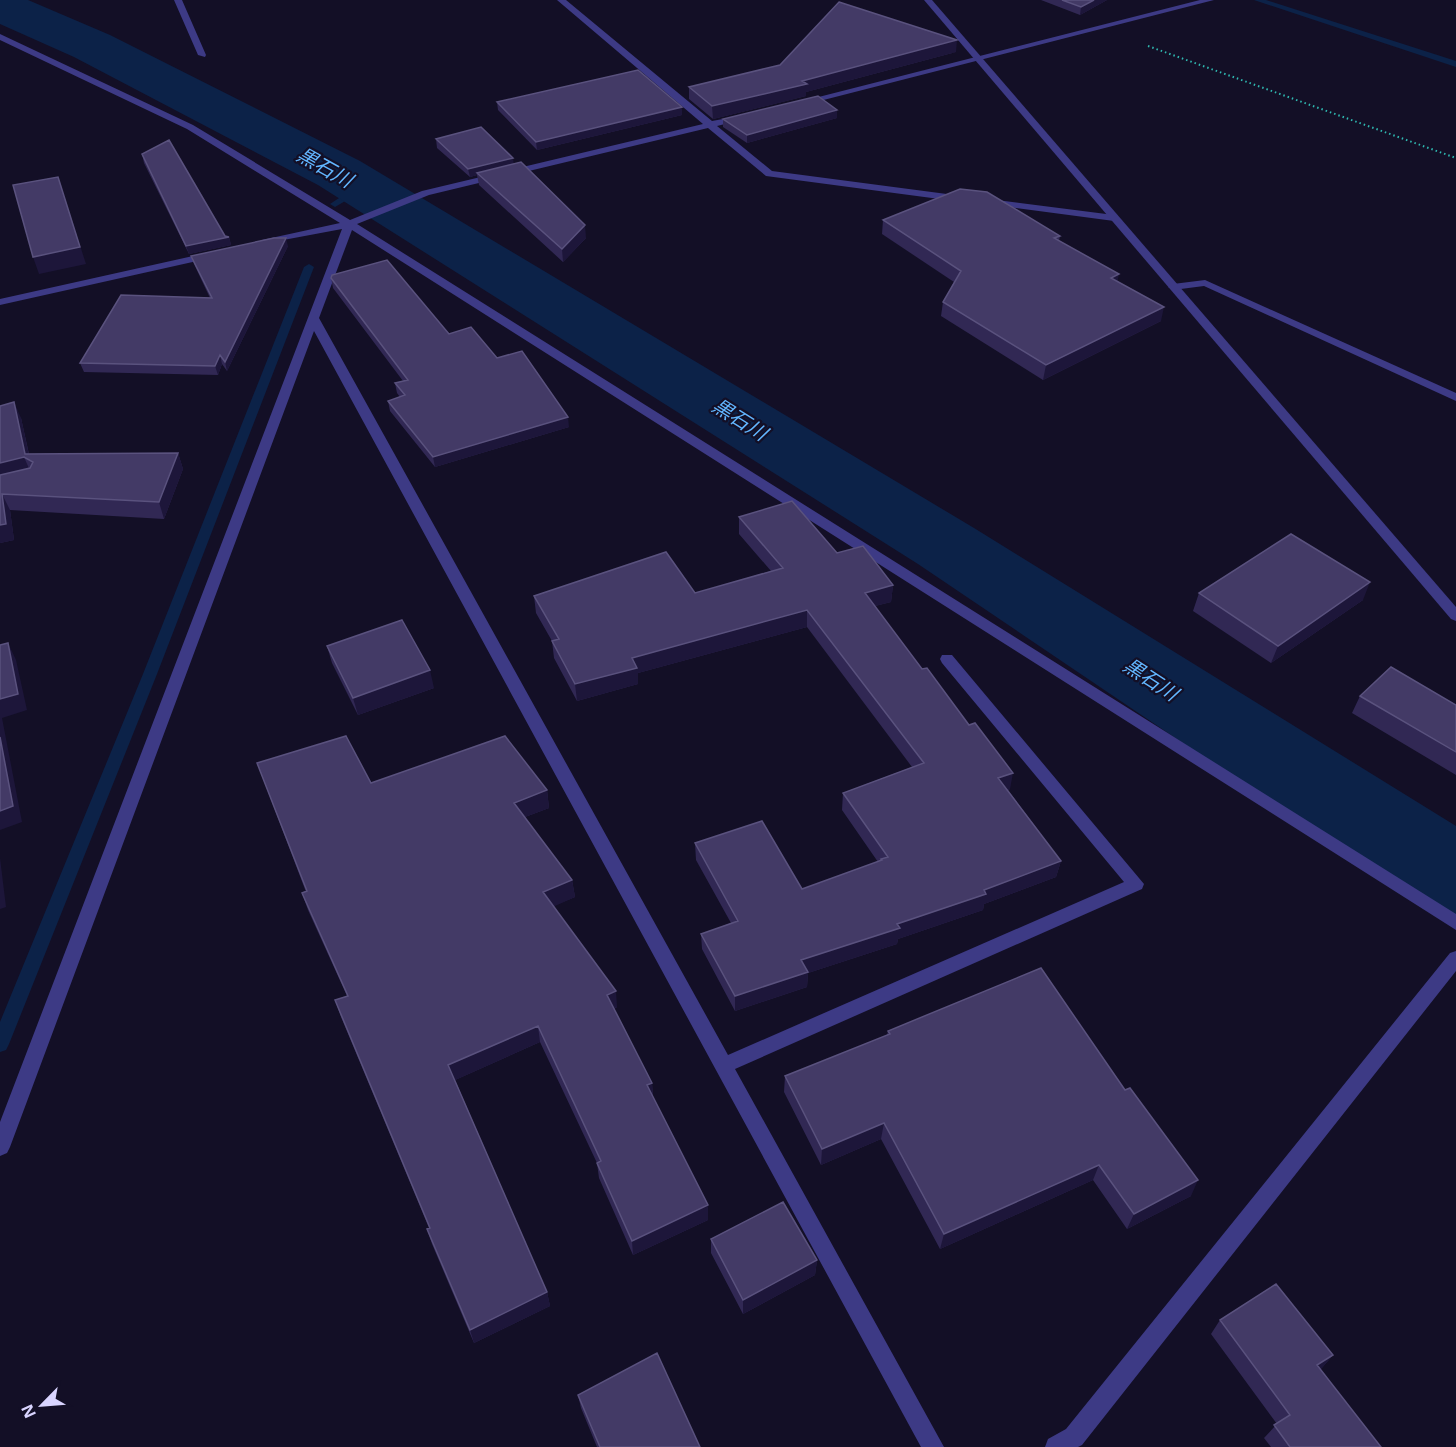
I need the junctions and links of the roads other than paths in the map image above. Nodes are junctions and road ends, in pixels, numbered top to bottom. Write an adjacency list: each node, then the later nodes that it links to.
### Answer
1 (178, 0): 6 (street)
2 (561, 0): 10 (street)
3 (928, 0): 7 (street)
4 (1210, 0): 7 (street)
5 (0, 37): 14 (street)
6 (202, 55)
7 (978, 60): 8 (street); 13 (street)
8 (792, 105)
9 (757, 113): 10 (street)
10 (711, 125): 11 (street); 14 (street)
11 (971, 200)
12 (983, 202): 13 (street)
13 (1114, 218): 17 (street)
14 (349, 224): 15 (street); 19 (street); 23 (street)
15 (256, 244)
16 (221, 252): 18 (street)
17 (1173, 287): 20 (street); 21 (street)
18 (0, 302)
19 (313, 318): 25 (street); 26 (street)
20 (1456, 397)
21 (1456, 616)
22 (947, 659): 25 (street)
23 (1456, 922)
24 (1456, 958): 28 (street)
25 (723, 1066): 27 (street)
26 (0, 1147)
27 (933, 1447)
28 (1056, 1447)

